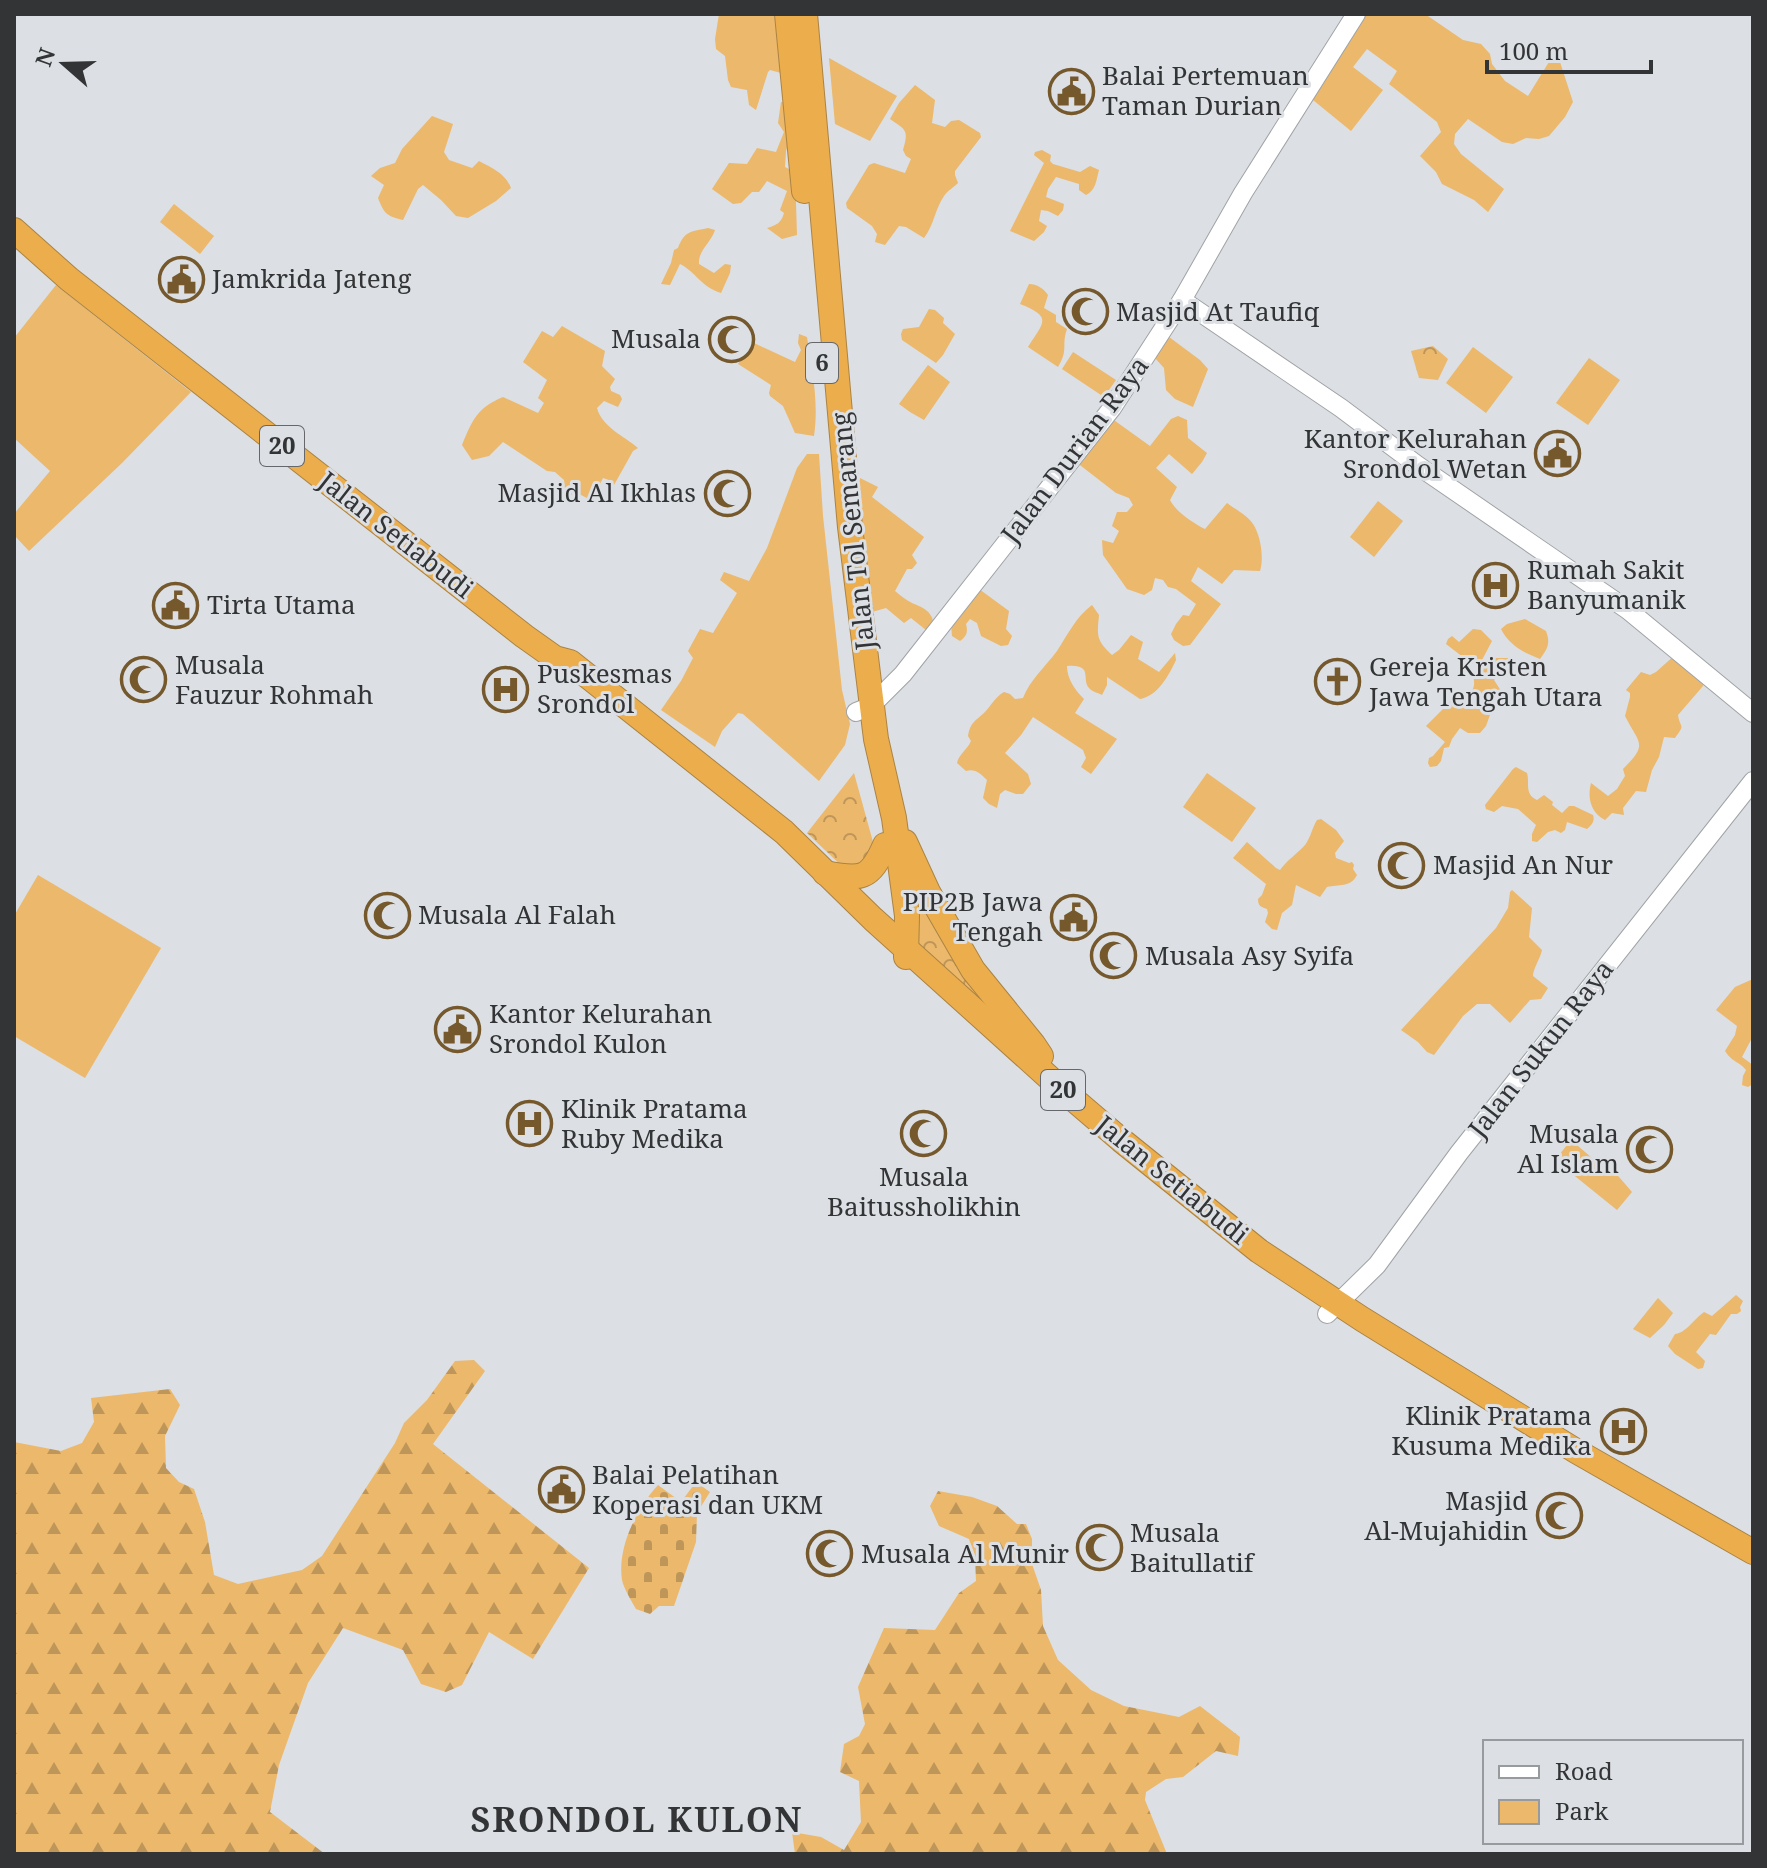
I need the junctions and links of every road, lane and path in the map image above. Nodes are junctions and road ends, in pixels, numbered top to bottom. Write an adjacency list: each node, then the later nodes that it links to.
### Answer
1 (787, 14): 7 (highway, Jalan Tol Semarang / 6)
2 (805, 14): 7 (highway, Jalan Tol Semarang / 6)
3 (1356, 14): 5 (street, Jalan Durian Raya)
4 (14, 230): 6 (highway, Jalan Setiabudi / 20)
5 (1182, 300): 7 (street, Jalan Durian Raya); 8 (street)
6 (555, 658): 12 (highway, Jalan Setiabudi / 20); 13 (highway, Jalan Setiabudi / 20)
7 (864, 709): 10 (highway, Jalan Tol Semarang / 6); 11 (highway, Jalan Tol Semarang / 6)
8 (1753, 713)
9 (1753, 781): 15 (street, Jalan Sukun Raya)
10 (894, 818): 13 (highway, Jalan Tol Semarang); 14 (highway)
11 (885, 845): 12 (highway); 13 (highway, Jalan Tol Semarang / 6)
12 (825, 873): 13 (highway, Jalan Setiabudi / 20)
13 (901, 952): 14 (highway, Jalan Setiabudi / 20); 15 (highway, Jalan Setiabudi / 20)
14 (1065, 1092): 15 (highway, Jalan Setiabudi / 20)
15 (1332, 1309): 16 (highway, 20)
16 (1664, 1510): 17 (highway, 20); 18 (highway, 20)
17 (1753, 1552)
18 (1753, 1568)

